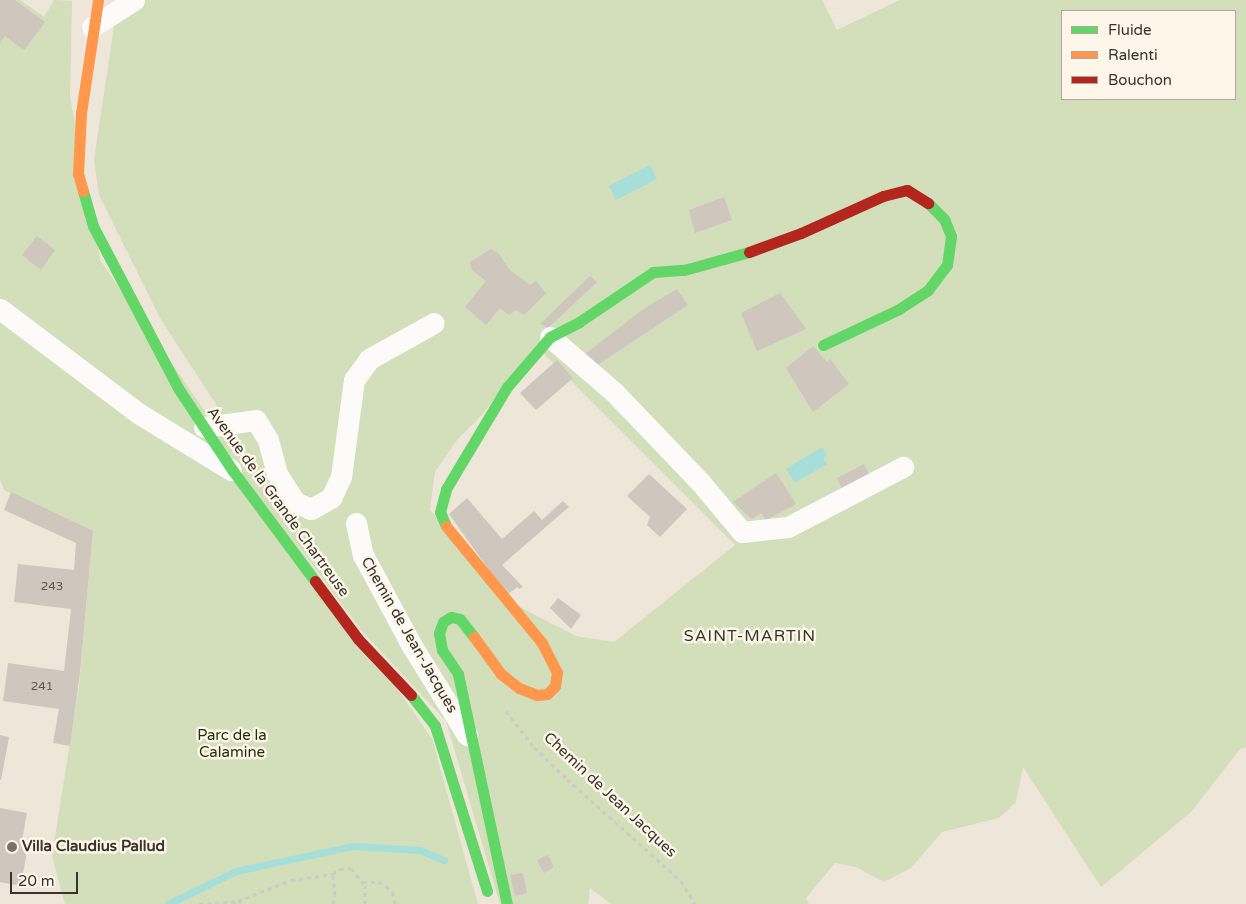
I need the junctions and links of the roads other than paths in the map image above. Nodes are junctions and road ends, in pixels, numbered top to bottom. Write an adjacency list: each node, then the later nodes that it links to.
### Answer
1 (93, 0): 4 (street, Avenue de la Grande Chartreuse)
2 (98, 0): 4 (street, Avenue de la Grande Chartreuse)
3 (134, 0): 4 (street)
4 (93, 20): 9 (street, Avenue de la Grande Chartreuse)
5 (0, 309): 11 (street)
6 (434, 323): 9 (street)
7 (550, 337): 8 (street); 10 (street); 13 (street)
8 (823, 345)
9 (204, 427): 11 (street, Avenue de la Grande Chartreuse)
10 (903, 467)
11 (233, 471): 14 (street, Avenue de la Grande Chartreuse)
12 (356, 523): 13 (street, Chemin de Jean-Jacques)
13 (472, 743): 15 (street)
14 (490, 904)
15 (507, 904)

